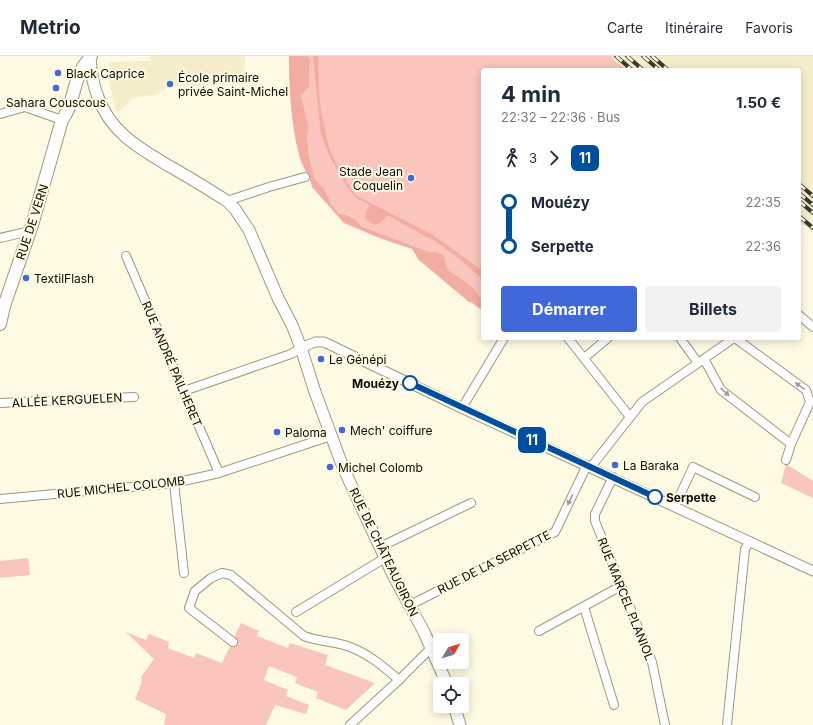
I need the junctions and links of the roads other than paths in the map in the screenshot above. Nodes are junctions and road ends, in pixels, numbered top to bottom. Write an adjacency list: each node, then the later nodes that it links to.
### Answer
1 (87, 57): 3 (main road, RUE DE VERN); 5 (main road, RUE DE CHÂTEAUGIRON)
2 (0, 114): 3 (street)
3 (62, 120): 6 (main road, RUE DE VERN)
4 (305, 177): 5 (street)
5 (227, 202): 18 (main road, RUE DE CHÂTEAUGIRON)
6 (30, 231): 7 (street); 10 (main road, RUE DE VERN)
7 (0, 238)
8 (126, 256): 21 (street, RUE ANDRÉ PAILHERET)
9 (801, 317): 11 (street)
10 (0, 324)
11 (813, 327)
12 (503, 340): 24 (street)
13 (570, 340): 19 (street)
14 (606, 340): 19 (street)
15 (682, 340): 20 (street)
16 (732, 340): 20 (street, RUE DE LA SERPETTE)
17 (738, 340): 27 (street, one-way to 17)
18 (301, 348): 21 (street); 24 (street); 26 (main road, RUE DE CHÂTEAUGIRON)
19 (584, 358): 25 (street)
20 (701, 361): 25 (street, RUE DE LA SERPETTE); 27 (street, one-way to 27)
21 (184, 391): 30 (street, RUE ANDRÉ PAILHERET)
22 (134, 397): 23 (street, ALLÉE KERGUELEN)
23 (0, 403)
24 (462, 408): 29 (street)
25 (630, 418): 29 (street, RUE DE LA SERPETTE)
26 (331, 436): 30 (street, RUE MICHEL COLOMB); 38 (main road, RUE DE CHÂTEAUGIRON)
27 (791, 444): 28 (street)
28 (786, 460)
29 (589, 466): 31 (street); 43 (street, RUE DE LA SERPETTE, one-way to 43)
30 (219, 473): 32 (street, RUE MICHEL COLOMB)
31 (613, 477): 36 (street); 42 (street, RUE MARCEL PLANIOL)
32 (174, 483): 34 (street, RUE MICHEL COLOMB); 41 (street)
33 (755, 497): 36 (street)
34 (0, 499)
35 (471, 504): 38 (street)
36 (675, 506): 37 (street)
37 (750, 541): 40 (street); 56 (street)
38 (380, 547): 39 (main road, RUE DE CHÂTEAUGIRON)
39 (385, 558): 43 (main road, RUE DE CHÂTEAUGIRON); 45 (street)
40 (813, 571)
41 (184, 573)
42 (621, 586): 44 (street); 55 (street, RUE MARCEL PLANIOL)
43 (410, 604): 48 (main road, RUE DE CHÂTEAUGIRON)
44 (584, 608): 46 (street); 51 (street)
45 (296, 612)
46 (539, 631)
47 (233, 642): 50 (street)
48 (431, 648): 49 (main road, RUE DE CHÂTEAUGIRON); 50 (street)
49 (444, 677)
50 (399, 680): 53 (street)
51 (614, 705)
52 (456, 713): 54 (main road)
53 (350, 725)
54 (460, 725)
55 (665, 725)
56 (727, 725)

